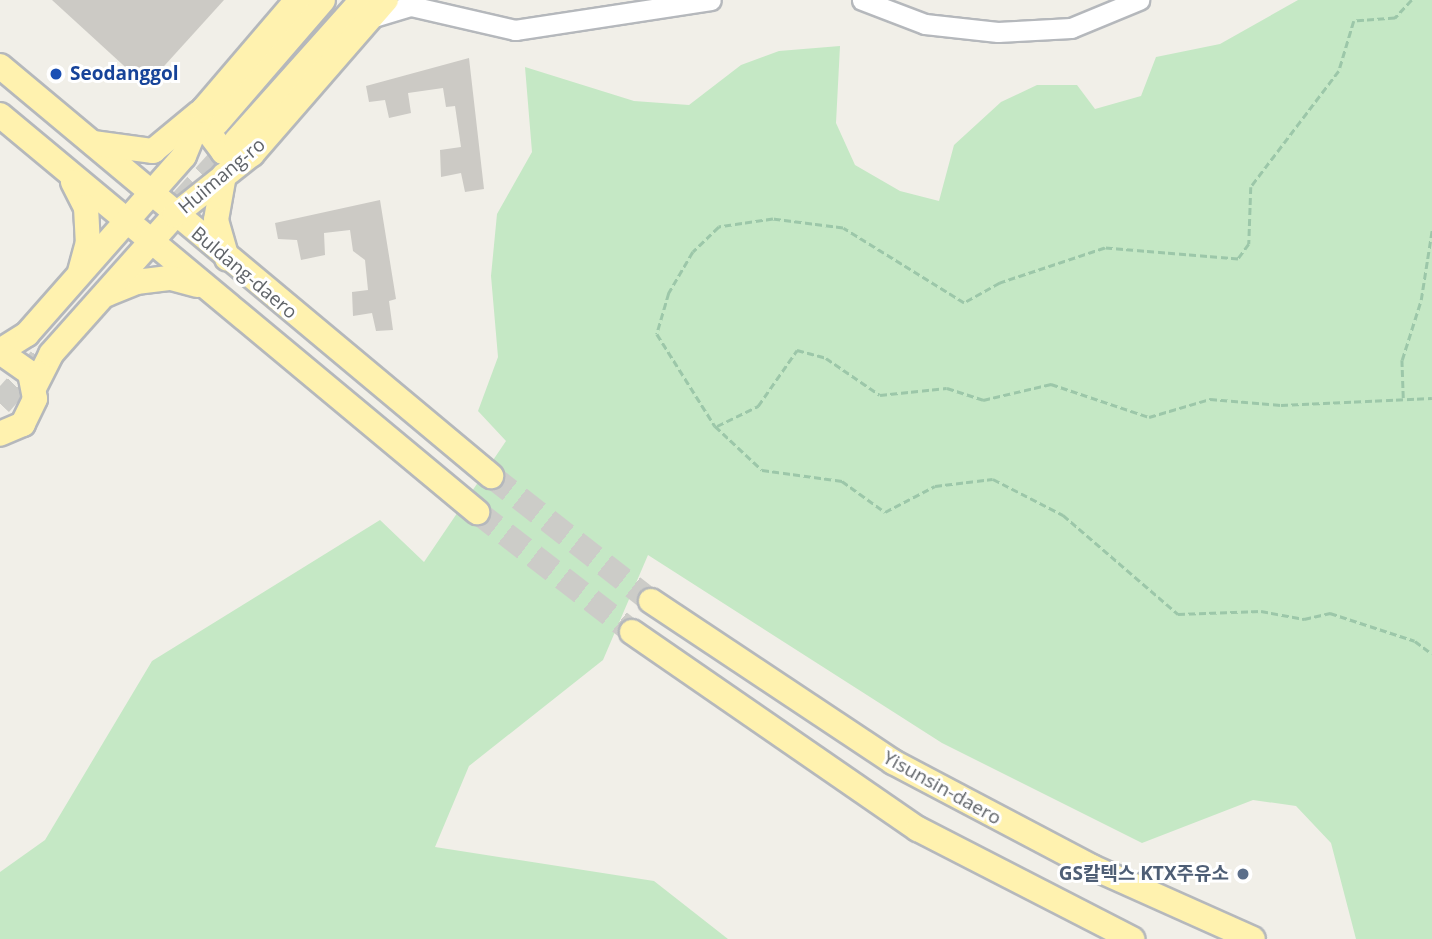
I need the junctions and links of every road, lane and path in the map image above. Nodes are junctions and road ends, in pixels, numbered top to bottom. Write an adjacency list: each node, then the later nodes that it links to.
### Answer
1 (297, 0): 13 (main road, Huimang-ro)
2 (323, 0): 13 (main road, Huimang-ro)
3 (386, 0): 9 (main road)
4 (434, 0): 10 (street)
5 (711, 0): 10 (street)
6 (862, 0): 7 (street)
7 (1139, 0)
8 (1412, 0): 31 (path)
9 (365, 10): 10 (street); 15 (main road, Huimang-ro)
10 (447, 17)
11 (0, 66): 14 (main road, Buldang-daero)
12 (0, 115): 16 (main road, Buldang-daero)
13 (207, 118): 14 (main road, Huimang-ro); 15 (main road); 18 (main road, Huimang-ro)
14 (86, 141): 18 (main road, Buldang-daero)
15 (244, 147): 17 (main road, Huimang-ro)
16 (70, 175): 20 (main road, Buldang-daero); 24 (main road)
17 (224, 176): 19 (main road, Huimang-ro); 23 (main road)
18 (150, 195): 19 (main road, Buldang-daero); 20 (main road, Huimang-ro)
19 (175, 215): 22 (main road, Huimang-ro); 23 (main road, Buldang-daero)
20 (125, 223): 22 (main road, Buldang-daero); 24 (main road, Huimang-ro)
21 (1432, 230): 29 (path)
22 (150, 244): 25 (main road, Buldang-daero); 26 (main road, Huimang-ro)
23 (227, 258): 33 (main road, Buldang-daero)
24 (78, 275): 27 (main road, Huimang-ro)
25 (202, 287): 26 (main road); 34 (main road, Buldang-daero)
26 (103, 295): 28 (main road, Huimang-ro)
27 (0, 351): 28 (main road)
28 (35, 386): 32 (main road, Huimang-ro)
29 (1403, 398): 30 (path); 31 (path)
30 (1432, 398)
31 (715, 426): 37 (path)
32 (0, 434)
33 (491, 476)
34 (477, 512)
35 (651, 601): 39 (main road, Yisunsin-daero)
36 (632, 632): 38 (main road)
37 (1432, 654)
38 (1132, 939)
39 (1253, 939)

